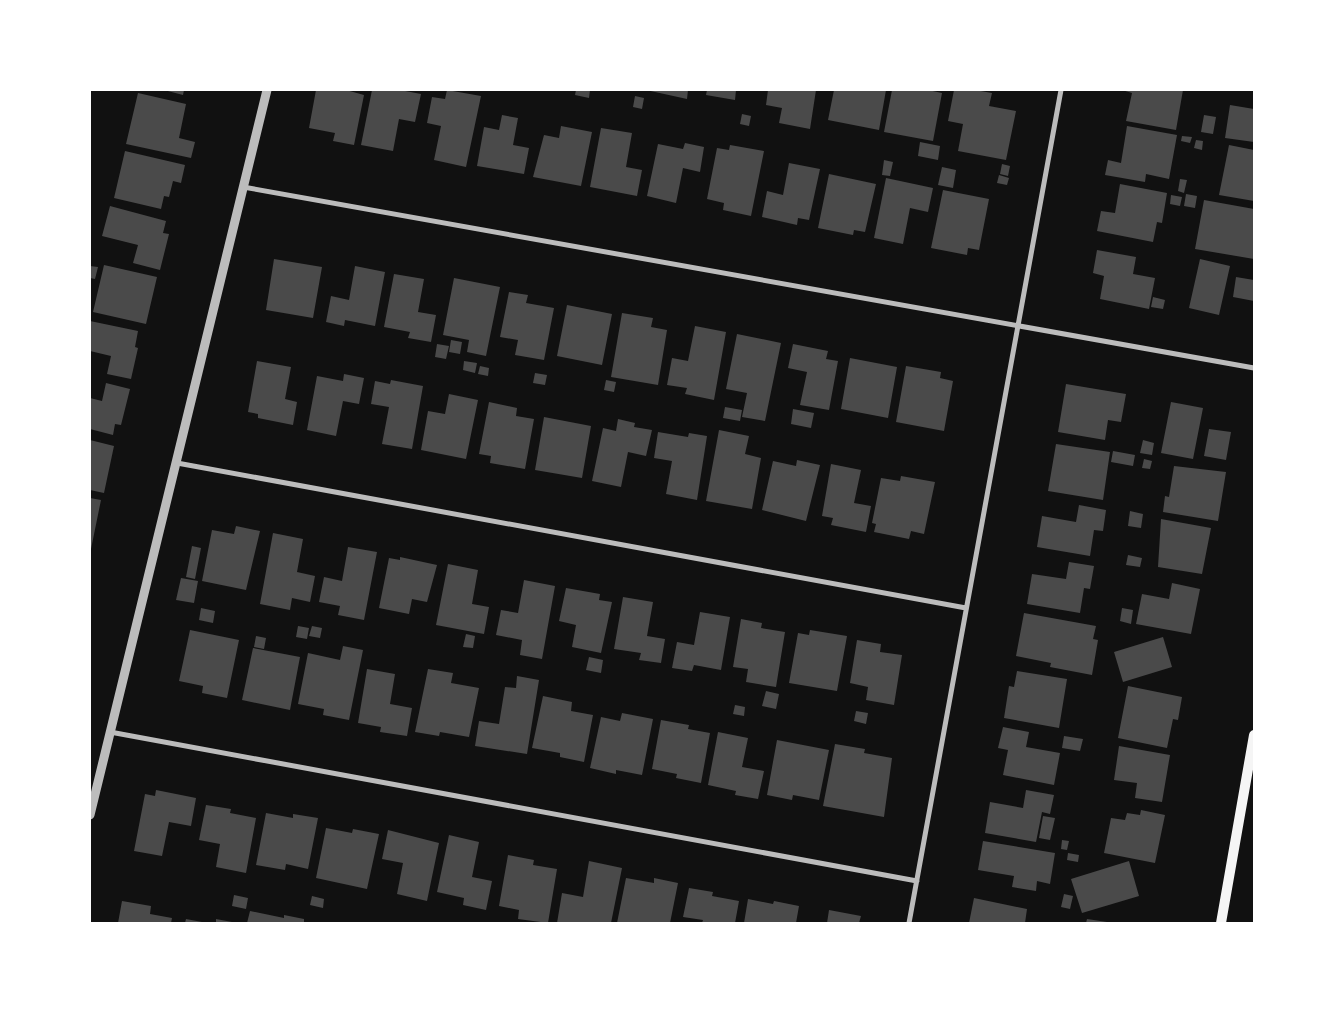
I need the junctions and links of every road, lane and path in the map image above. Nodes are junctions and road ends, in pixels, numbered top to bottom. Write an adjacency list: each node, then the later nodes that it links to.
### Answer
1 (267, 90): 3 (street)
2 (1061, 90): 4 (street)
3 (243, 186): 4 (street); 6 (street)
4 (1018, 327): 5 (street); 7 (street)
5 (1254, 368)
6 (177, 462): 7 (street); 8 (street)
7 (966, 608): 11 (street)
8 (110, 732): 10 (street); 11 (street)
9 (1254, 735): 13 (main road)
10 (90, 815)
11 (917, 881): 12 (street)
12 (909, 923)
13 (1221, 923)

